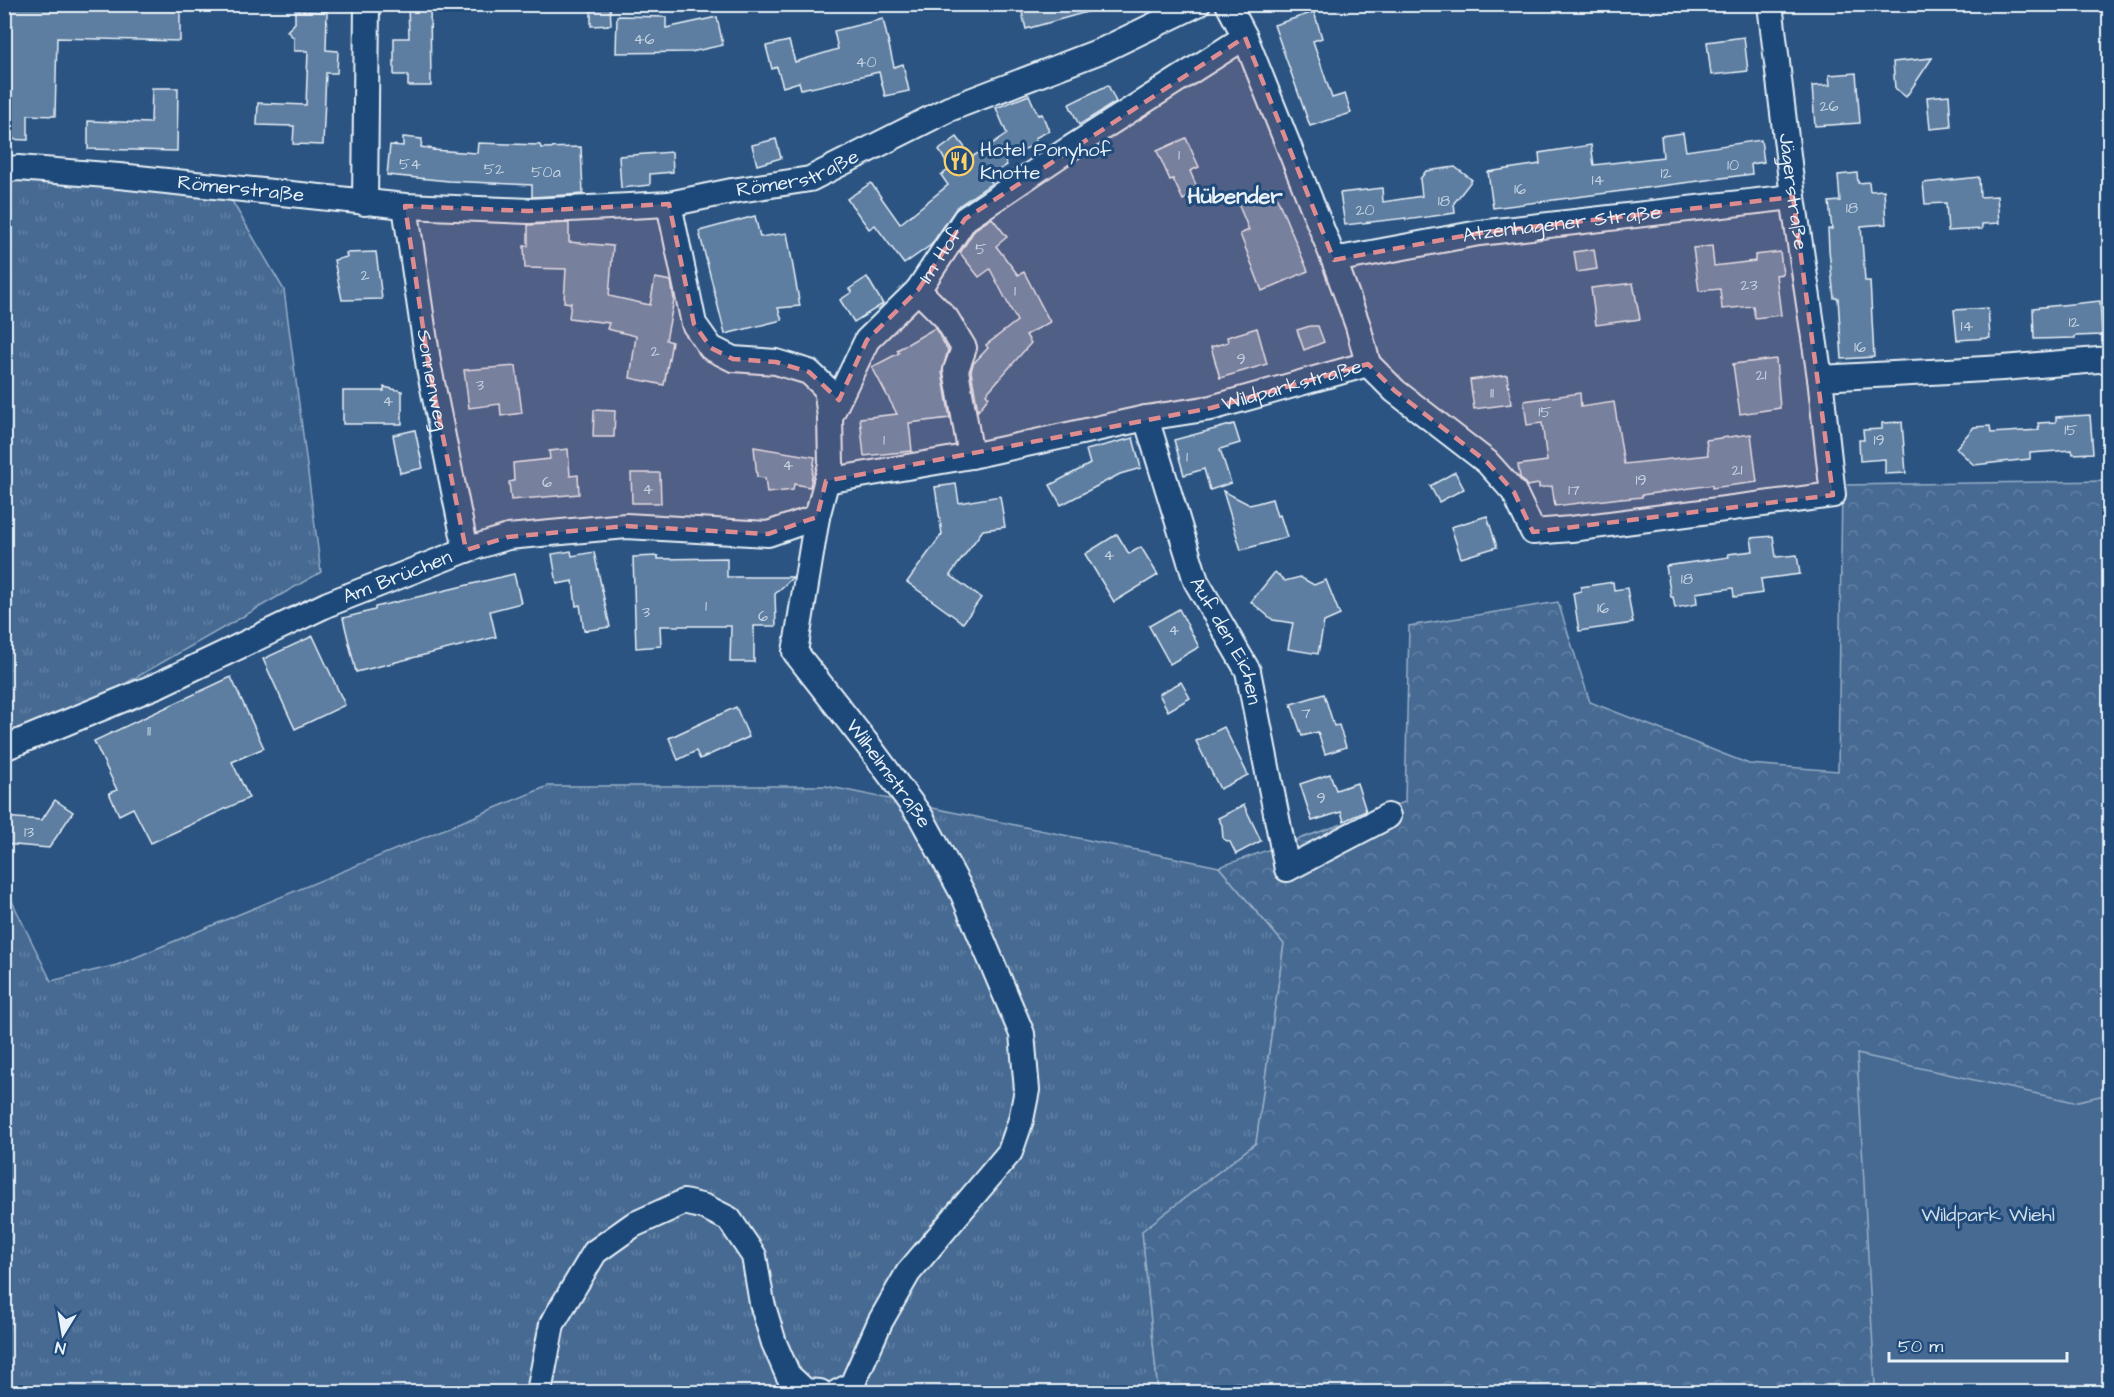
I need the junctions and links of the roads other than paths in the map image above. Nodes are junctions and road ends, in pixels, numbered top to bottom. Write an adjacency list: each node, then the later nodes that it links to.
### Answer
1 (367, 4): 8 (street)
2 (1198, 4): 9 (street, Römerstraße)
3 (1228, 4): 5 (street)
4 (1770, 4): 7 (street, Jägerstraße)
5 (1245, 37): 11 (street); 12 (street, Im Hof)
6 (4, 170): 8 (street, Römerstraße)
7 (1793, 197): 11 (street, Atzenhagener Straße); 15 (street, Jägerstraße)
8 (364, 203): 10 (street, Römerstraße)
9 (669, 204): 10 (street, Römerstraße); 16 (street, Wilhelmstraße)
10 (405, 206): 22 (street, Sonnenweg)
11 (1334, 260): 14 (street)
12 (918, 290): 16 (street, Im Hof); 18 (street)
13 (2109, 358): 15 (street)
14 (1368, 364): 17 (street, Wildparkstraße); 20 (street, Wildparkstraße)
15 (1820, 378): 20 (street, Jägerstraße)
16 (830, 417): 19 (street, Wilhelmstraße)
17 (1146, 418): 18 (street, Wildparkstraße); 24 (street, Auf den Eichen)
18 (971, 456): 19 (street, Wildparkstraße)
19 (826, 482): 21 (street, Wilhelmstraße)
20 (1833, 495)
21 (817, 517): 22 (street, Am Brüchen); 25 (street, Wilhelmstraße)
22 (466, 550): 23 (street, Am Brüchen)
23 (4, 748)
24 (1388, 816)
25 (845, 1389)
26 (539, 1392): 27 (street)
27 (820, 1392)

